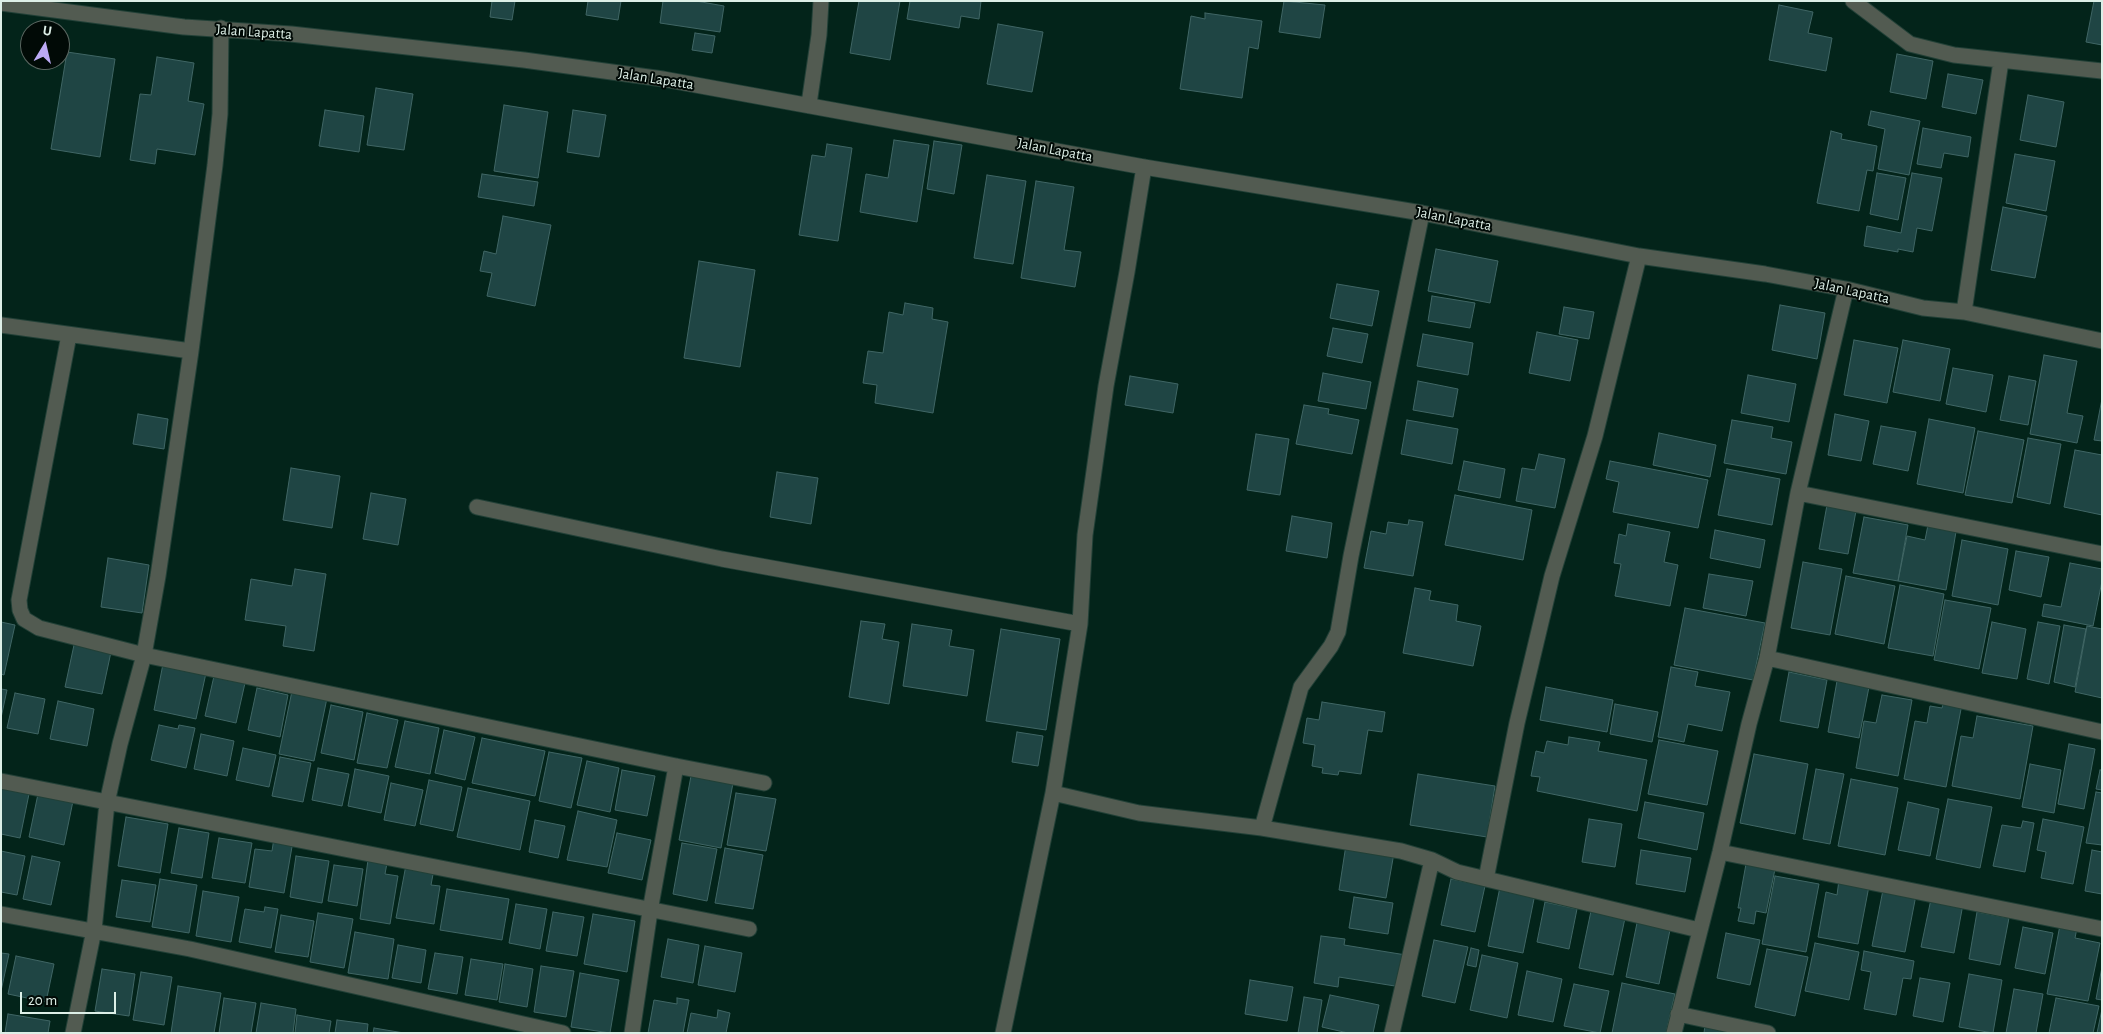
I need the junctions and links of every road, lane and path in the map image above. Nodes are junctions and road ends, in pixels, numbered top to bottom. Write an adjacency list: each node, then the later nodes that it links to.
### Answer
1 (821, 1): 7 (street)
2 (1853, 1): 5 (street)
3 (1, 3): 4 (street, Jalan Lapatta)
4 (222, 28): 7 (street, Jalan Lapatta); 16 (street)
5 (2001, 61): 6 (street); 12 (street)
6 (2102, 71)
7 (809, 104): 8 (street, Jalan Lapatta)
8 (1144, 167): 9 (street, Jalan Lapatta); 20 (street)
9 (1422, 213): 10 (street, Jalan Lapatta); 29 (street)
10 (1639, 256): 11 (street, Jalan Lapatta); 32 (street)
11 (1846, 289): 12 (street, Jalan Lapatta); 17 (street)
12 (1964, 312): 15 (street, Jalan Lapatta)
13 (1, 325): 14 (street)
14 (70, 335): 16 (street); 21 (street)
15 (2102, 341)
16 (191, 351): 21 (street)
17 (1798, 493): 19 (street); 22 (street)
18 (476, 507): 20 (street)
19 (2102, 554)
20 (1080, 624): 27 (street)
21 (144, 655): 24 (street); 28 (street)
22 (1767, 658): 23 (street); 30 (street)
23 (2102, 732)
24 (676, 766): 26 (street); 33 (street)
25 (1, 781): 28 (street)
26 (764, 783)
27 (1053, 793): 29 (street); 43 (street)
28 (107, 803): 33 (street); 36 (street)
29 (1262, 828): 31 (street)
30 (1720, 852): 35 (street); 38 (street)
31 (1432, 860): 32 (street); 44 (street)
32 (1486, 879): 38 (street)
33 (650, 911): 37 (street); 42 (street)
34 (1, 914): 36 (street)
35 (2102, 928)
36 (94, 930): 40 (street); 41 (street)
37 (749, 930)
38 (1699, 930): 39 (street)
39 (1678, 1014): 45 (street); 46 (street)
40 (73, 1033)
41 (563, 1033)
42 (632, 1033)
43 (1003, 1033)
44 (1392, 1033)
45 (1674, 1033)
46 (1768, 1033)

